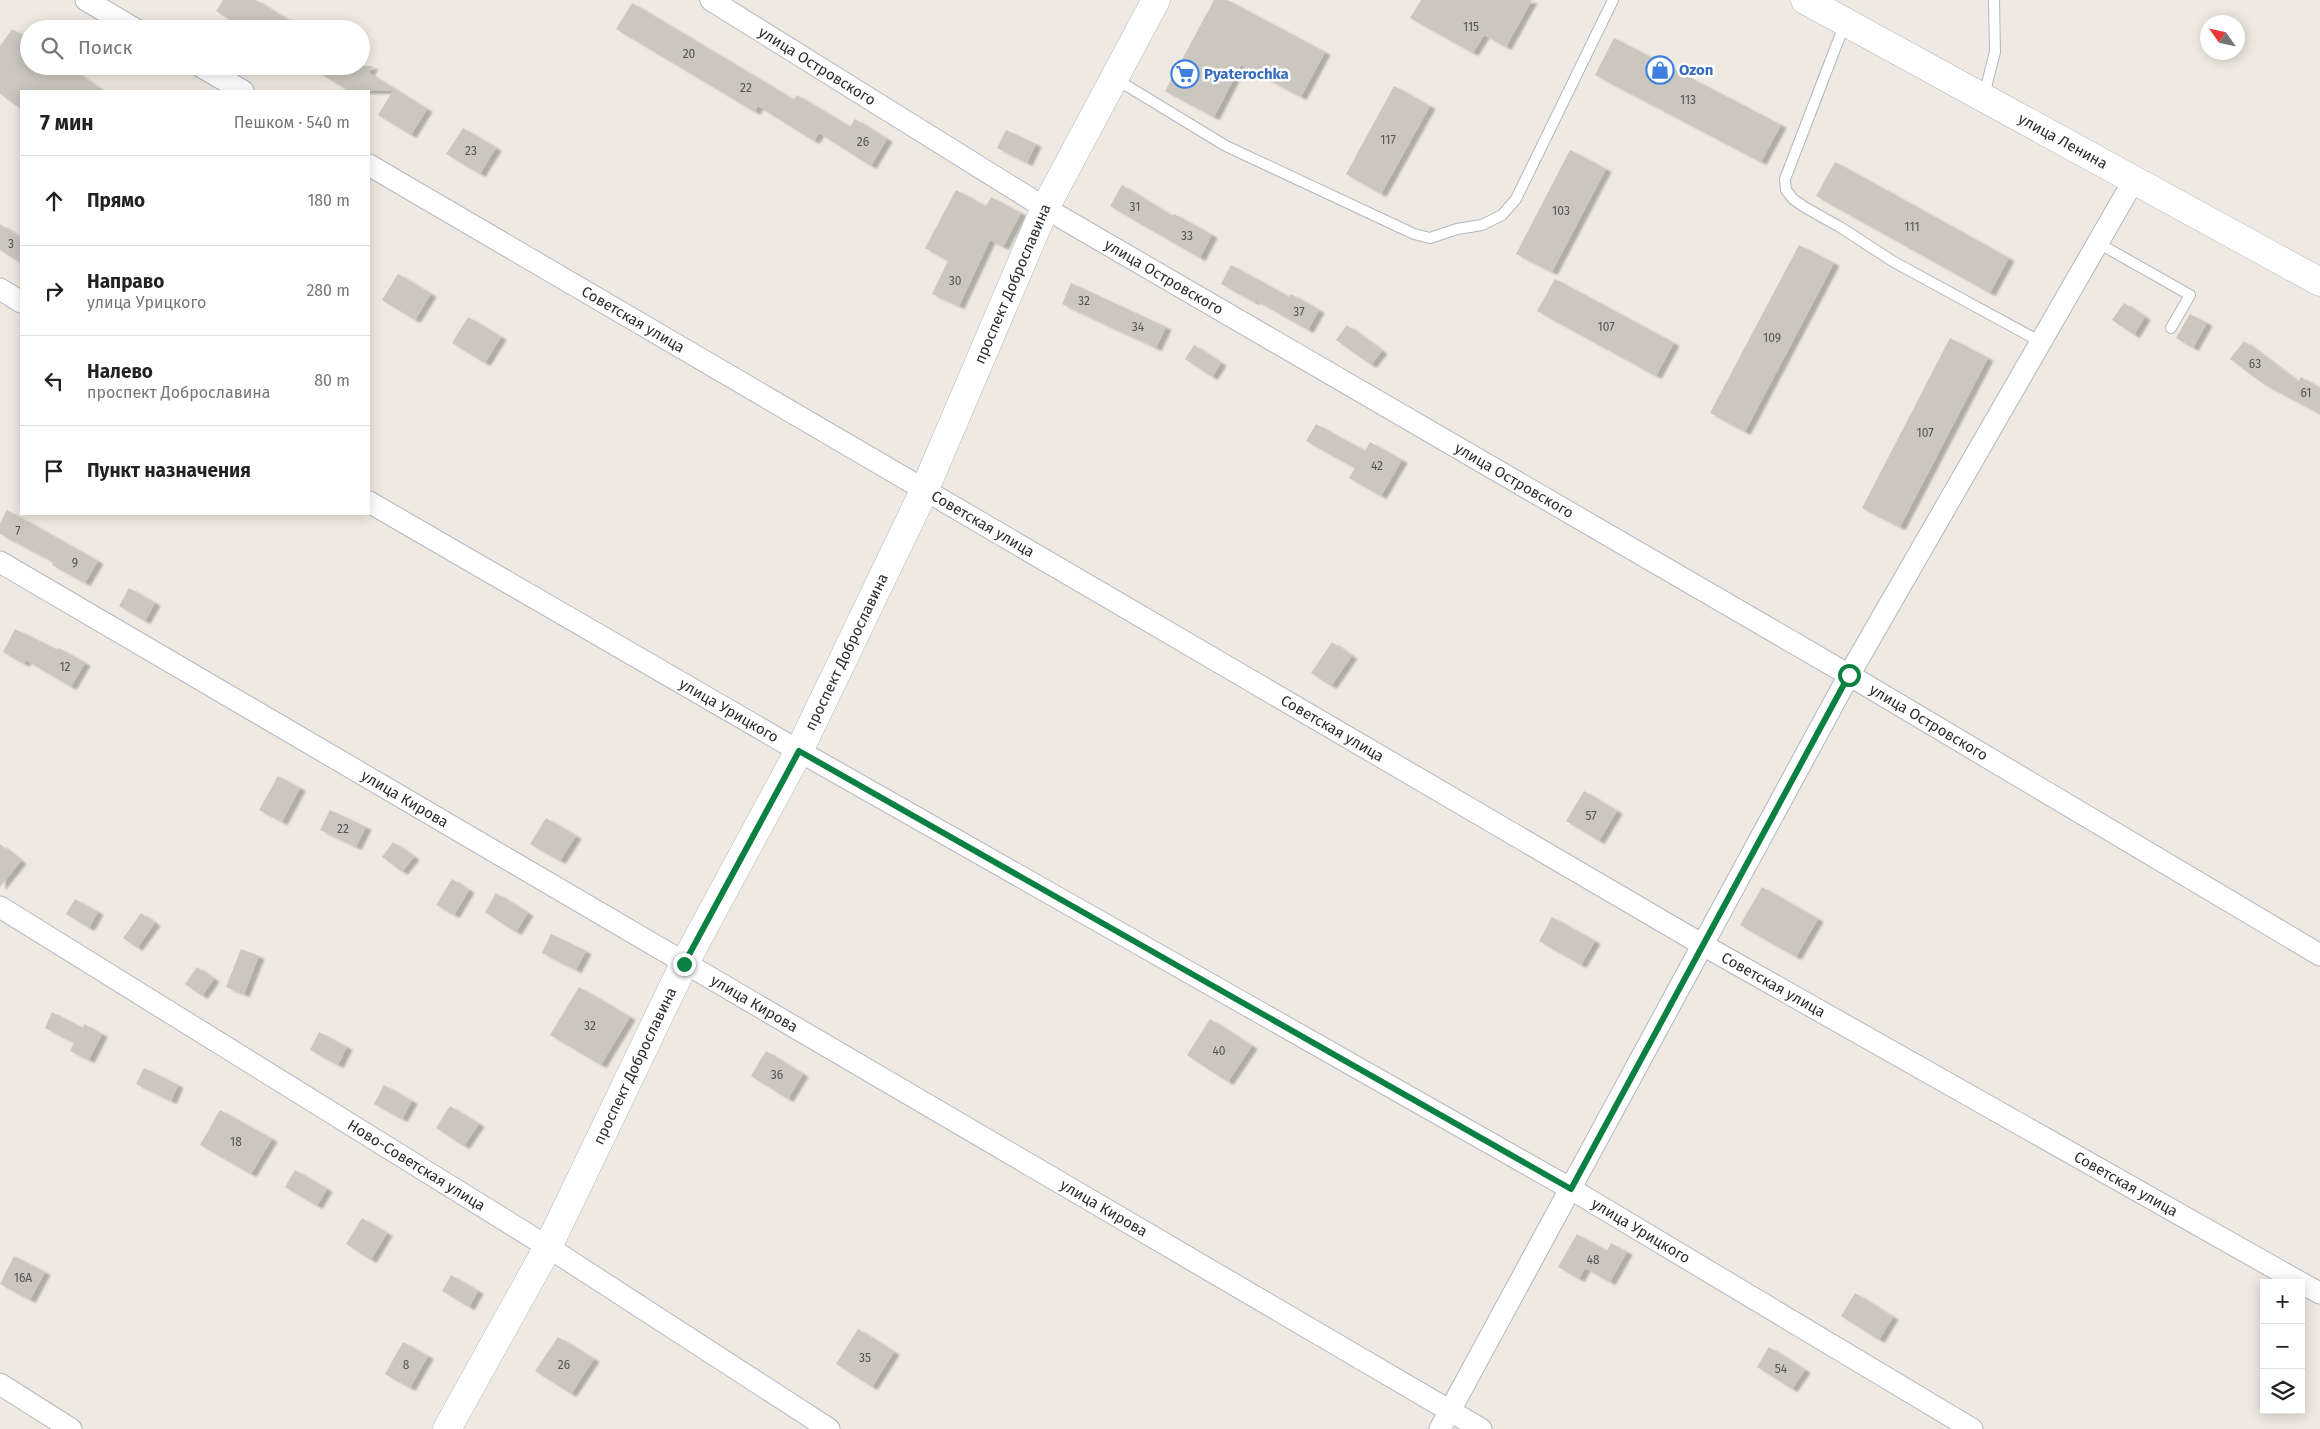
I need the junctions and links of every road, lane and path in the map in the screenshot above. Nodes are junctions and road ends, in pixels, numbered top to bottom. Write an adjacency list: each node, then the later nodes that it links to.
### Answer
1 (86, 0): 7 (street)
2 (711, 0): 15 (street, улица Островского)
3 (1156, 0): 10 (street, проспект Доброславина)
4 (1613, 0): 10 (lane)
5 (1805, 0): 8 (street, улица Ленина)
6 (1994, 0): 12 (lane)
7 (120, 20)
8 (1846, 22): 12 (street, улица Ленина); 21 (lane)
9 (215, 75): 11 (street)
10 (1114, 77): 15 (street, проспект Доброславина)
11 (241, 90)
12 (1983, 97): 14 (street, улица Ленина)
13 (370, 166): 22 (street, Советская улица)
14 (2134, 180): 16 (street); 17 (street, улица Ленина)
15 (1045, 208): 22 (street, проспект Доброславина); 25 (street, улица Островского)
16 (2098, 243): 20 (lane); 21 (street)
17 (2320, 282)
18 (0, 289): 19 (street)
19 (20, 301)
20 (2171, 328)
21 (2041, 342): 25 (street)
22 (926, 489): 26 (street, проспект Доброславина); 28 (street, Советская улица)
23 (370, 503): 26 (street, улица Урицкого)
24 (0, 562): 30 (street, улица Кирова)
25 (1849, 675): 28 (street); 29 (street, улица Островского)
26 (799, 751): 30 (street, проспект Доброславина); 31 (street, улица Урицкого)
27 (0, 908): 32 (street, Ново-Советская улица)
28 (1703, 945): 31 (street); 33 (street, Советская улица)
29 (2320, 956)
30 (684, 964): 32 (street, проспект Доброславина); 37 (street, улица Кирова)
31 (1571, 1189): 37 (street); 43 (street, улица Урицкого)
32 (548, 1247): 39 (street, проспект Доброславина); 40 (street, Ново-Советская улица)
33 (2294, 1279)
34 (2305, 1285): 35 (street, Советская улица)
35 (2320, 1293)
36 (0, 1384): 38 (street)
37 (1450, 1410): 41 (street); 42 (street, улица Кирова)
38 (70, 1429)
39 (447, 1429)
40 (829, 1429)
41 (1440, 1429)
42 (1481, 1429)
43 (1972, 1429)

